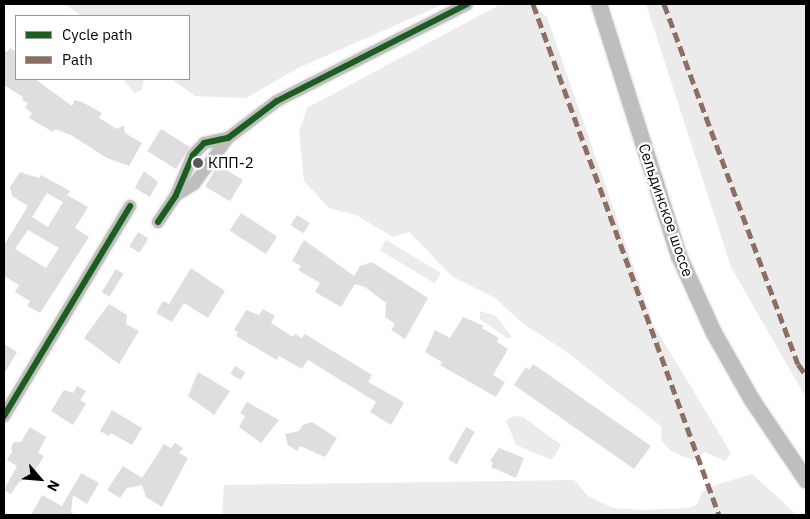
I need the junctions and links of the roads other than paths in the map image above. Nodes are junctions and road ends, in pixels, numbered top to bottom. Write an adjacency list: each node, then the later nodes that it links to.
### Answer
1 (467, 4): 3 (street)
2 (599, 4): 8 (main road, Сельдинское шоссе)
3 (228, 138): 4 (street); 4 (street)
4 (176, 194): 6 (street)
5 (130, 206): 7 (street)
6 (158, 222)
7 (4, 416)
8 (806, 480)

